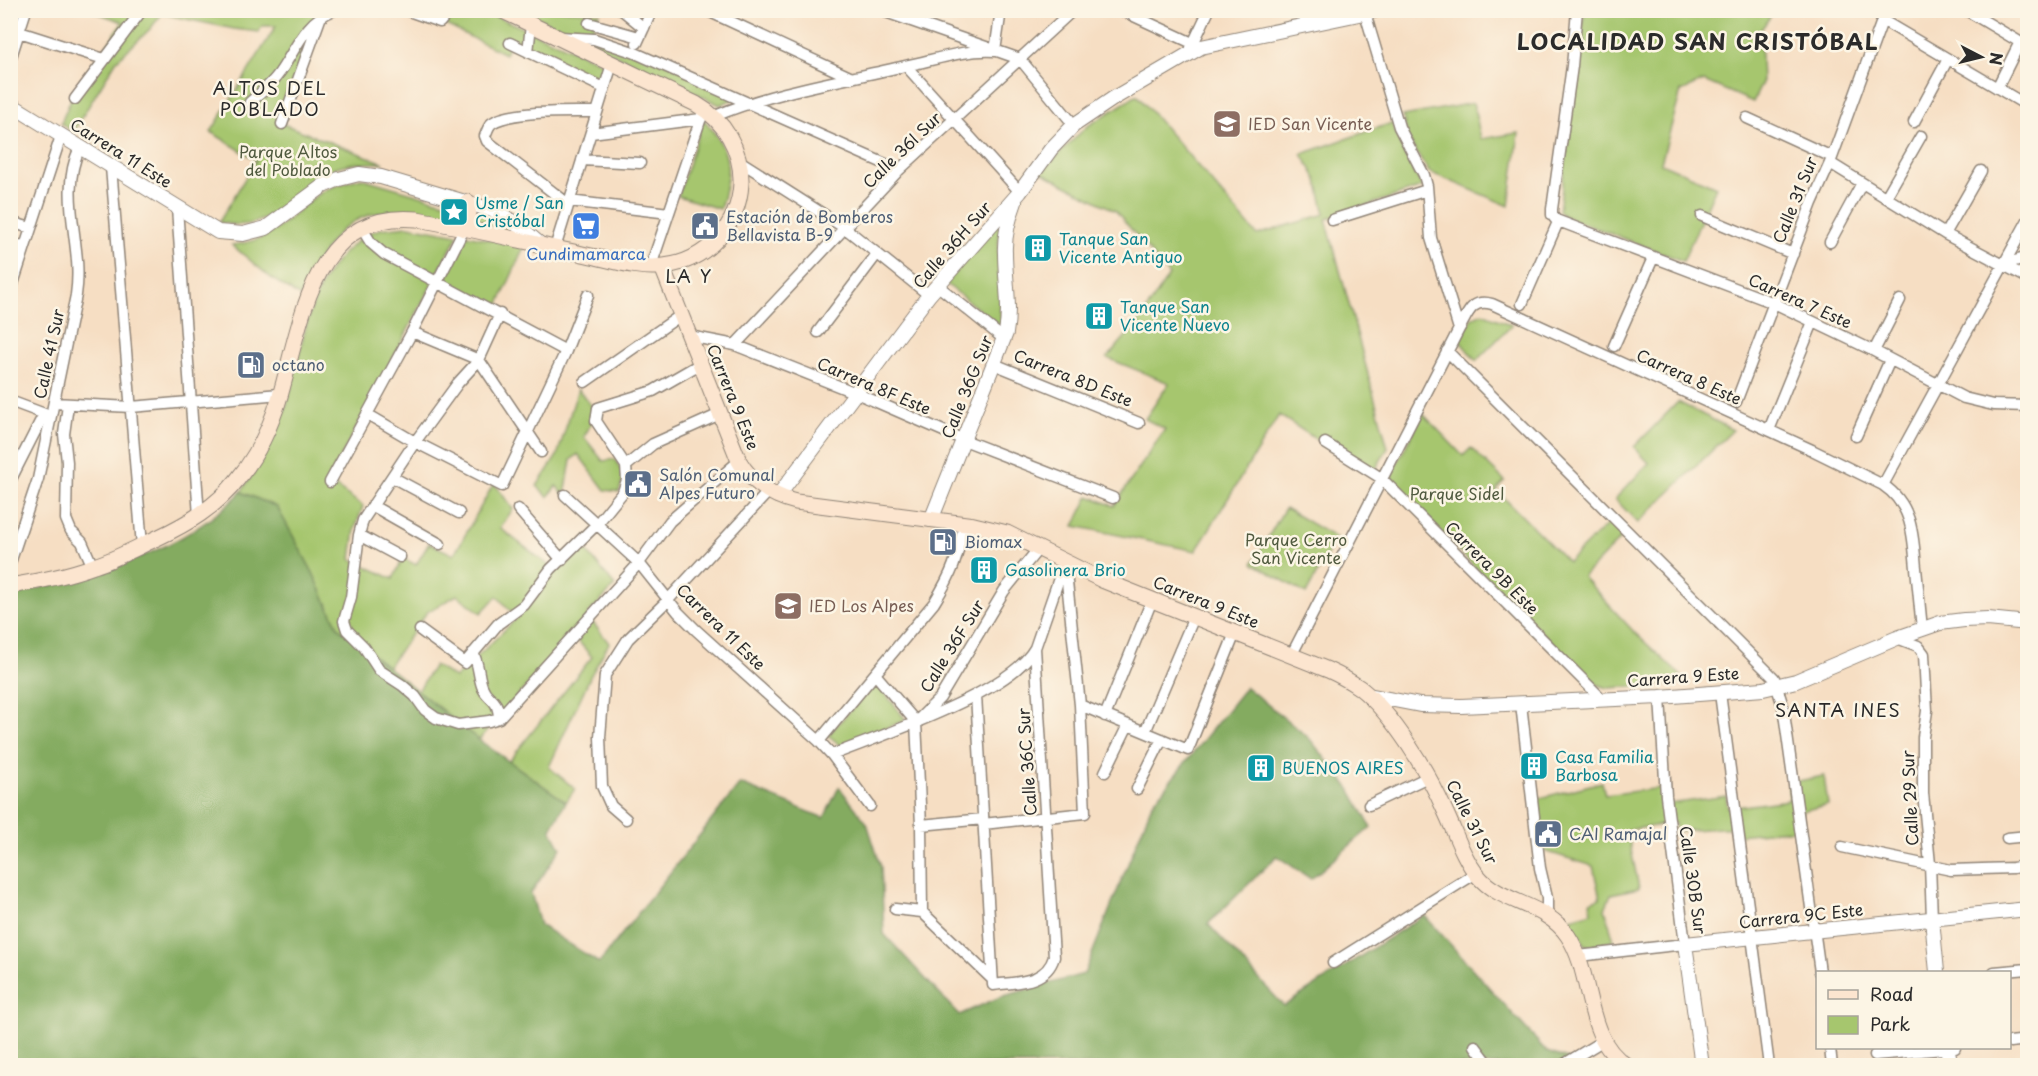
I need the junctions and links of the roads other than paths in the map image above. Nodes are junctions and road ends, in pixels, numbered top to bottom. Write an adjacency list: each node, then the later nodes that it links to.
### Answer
1 (26, 10): 24 (street)
2 (142, 10): 33 (street)
3 (334, 10): 20 (street)
4 (406, 10): 5 (street)
5 (450, 10)
6 (501, 10): 23 (main road)
7 (622, 10): 25 (street)
8 (652, 10): 25 (street)
9 (706, 10): 39 (street)
10 (880, 10): 30 (street)
11 (1001, 10): 30 (street)
12 (1073, 10): 34 (street, Calle 36I Sur)
13 (1121, 10): 29 (street)
14 (1209, 10): 29 (street)
15 (1314, 10): 21 (street)
16 (1577, 10): 77 (street)
17 (1966, 10): 28 (street)
18 (1372, 12): 21 (street, Calle 36H Sur); 66 (street)
19 (1884, 15): 35 (street); 60 (street, Calle 31 Sur)
20 (321, 16): 43 (street); 52 (street)
21 (1338, 16): 29 (street, Calle 36H Sur)
22 (590, 23): 25 (street)
23 (531, 25): 26 (main road); 31 (street)
24 (15, 31): 33 (street); 36 (street)
25 (642, 33): 32 (street)
26 (556, 37): 32 (street); 37 (main road)
27 (510, 43): 31 (street)
28 (2024, 45): 41 (street)
29 (1194, 48): 53 (street, Calle 36H Sur)
30 (995, 51): 34 (street); 38 (street)
31 (528, 52): 40 (street)
32 (633, 52): 44 (street)
33 (104, 59): 42 (street)
34 (1020, 59): 50 (street, Calle 36I Sur); 53 (street)
35 (1948, 59): 41 (street); 51 (street)
36 (10, 60)
37 (612, 64): 40 (street); 48 (main road)
38 (906, 66): 39 (street); 50 (street)
39 (852, 78): 44 (street)
40 (604, 88): 47 (street)
41 (1997, 88): 46 (street)
42 (75, 99)
43 (250, 102)
44 (747, 103): 48 (street); 63 (street)
45 (10, 104): 55 (street, Carrera 11 Este)
46 (2028, 106)
47 (597, 112): 54 (street); 70 (street)
48 (706, 114): 54 (street); 59 (main road); 72 (street)
49 (1747, 118): 60 (street)
50 (953, 120): 63 (street, Calle 36I Sur); 67 (street)
51 (1914, 122)
52 (282, 124)
53 (1074, 125): 67 (street, Calle 36H Sur)
54 (591, 133): 58 (street)
55 (61, 136): 57 (street, Carrera 11 Este); 79 (street)
56 (1921, 136): 68 (street)
57 (80, 147): 62 (street, Carrera 11 Este); 125 (street, Calle 41 Sur)
58 (582, 160): 61 (street); 70 (street)
59 (738, 160): 80 (street); 92 (main road)
60 (1831, 160): 65 (street); 88 (street, Calle 31 Sur)
61 (640, 163)
62 (111, 167): 71 (street, Carrera 11 Este); 128 (street)
63 (899, 170): 80 (street, Calle 36I Sur)
64 (1981, 171): 82 (street)
65 (1862, 183): 68 (street); 83 (street)
66 (1427, 190): 74 (street); 104 (street)
67 (1020, 192): 95 (street, Calle 36H Sur); 108 (street, Calle 36G Sur)
68 (1886, 197): 82 (street)
69 (468, 202): 71 (street, Carrera 11 Este); 81 (main road); 86 (street)
70 (569, 203): 72 (street); 86 (street)
71 (177, 208): 123 (street)
72 (669, 213): 92 (street)
73 (1702, 216): 88 (street)
74 (1332, 220)
75 (2028, 220): 91 (street)
76 (10, 222): 79 (street)
77 (1558, 222): 90 (street, Carrera 7 Este); 100 (street)
78 (361, 227): 81 (main road); 94 (street); 121 (main road)
79 (31, 228): 84 (street)
80 (845, 228): 87 (street); 109 (street, Calle 36I Sur)
81 (464, 229): 86 (main road); 94 (street)
82 (1945, 234): 91 (street)
83 (1830, 242)
84 (24, 245): 85 (street); 96 (street)
85 (10, 246)
86 (548, 246): 92 (main road)
87 (878, 254): 95 (street); 106 (street)
88 (1792, 254): 99 (street, Calle 31 Sur)
89 (2028, 257): 91 (street)
90 (1653, 258): 99 (street, Carrera 7 Este); 110 (street)
91 (2002, 265): 93 (street); 119 (street)
92 (657, 267): 102 (main road, Carrera 9 Este)
93 (2028, 278)
94 (437, 283): 101 (street); 105 (street)
95 (933, 290): 108 (street); 120 (street, Calle 36H Sur)
96 (10, 293)
97 (588, 295): 111 (street)
98 (1900, 300): 113 (street)
99 (1774, 303): 103 (street, Carrera 7 Este); 124 (street, Calle 31 Sur)
100 (1522, 304)
101 (500, 314): 111 (street); 114 (street)
102 (681, 315): 107 (main road, Carrera 9 Este); 118 (street)
103 (1813, 322): 113 (street, Carrera 7 Este); 133 (street)
104 (1459, 329): 112 (street); 133 (street, Carrera 8 Este)
105 (412, 332): 114 (street); 129 (street)
106 (818, 332)
107 (689, 336): 109 (street, Carrera 8F Este); 116 (main road, Carrera 9 Este)
108 (1004, 339): 117 (street, Calle 36G Sur)
109 (735, 345): 120 (street, Carrera 8F Este)
110 (1614, 346)
111 (566, 351): 134 (street)
112 (1447, 351): 143 (street); 180 (street, Carrera 9 Este)
113 (1874, 351): 115 (street, Carrera 7 Este)
114 (479, 360): 134 (street); 137 (street)
115 (1890, 360): 119 (street, Carrera 7 Este); 135 (street)
116 (700, 364): 130 (main road, Carrera 9 Este); 141 (street)
117 (994, 364): 132 (street, Carrera 8D Este); 136 (street, Calle 36G Sur)
118 (585, 382)
119 (1938, 385): 127 (street, Carrera 7 Este); 146 (street)
120 (856, 393): 136 (street, Carrera 8F Este); 147 (street, Calle 36H Sur)
121 (280, 394): 123 (street); 153 (main road)
122 (10, 401): 131 (street)
123 (191, 402): 128 (street); 153 (street)
124 (1736, 402)
125 (54, 403): 126 (street); 131 (street, Calle 41 Sur)
126 (68, 405): 128 (street); 166 (street)
127 (2028, 406)
128 (131, 407): 159 (street)
129 (367, 414): 137 (street); 145 (street)
130 (720, 414): 140 (main road, Carrera 9 Este); 141 (street)
131 (48, 415): 144 (street); 164 (street, Calle 41 Sur)
132 (1139, 423)
133 (1769, 430): 146 (street, Carrera 8 Este)
134 (528, 433): 137 (street); 139 (street)
135 (1856, 436)
136 (964, 440): 149 (street, Carrera 8F Este); 154 (street, Calle 36G Sur)
137 (415, 442): 142 (street)
138 (1325, 443): 143 (street, Carrera 9B Este)
139 (541, 452)
140 (739, 461): 147 (main road, Carrera 9 Este); 165 (street)
141 (626, 466): 155 (street)
142 (392, 477): 150 (street); 152 (street)
143 (1382, 478): 178 (street); 185 (street, Carrera 9B Este)
144 (10, 481)
145 (330, 482)
146 (1883, 485): 172 (street, Carrera 8 Este)
147 (774, 493): 154 (main road, Carrera 9 Este); 168 (street, Calle 36H Sur)
148 (565, 495): 155 (street, Carrera 11 Este)
149 (1113, 498)
150 (373, 506): 157 (street); 158 (street)
151 (518, 509): 162 (street)
152 (459, 513)
153 (199, 516): 159 (main road)
154 (931, 520): 156 (main road, Carrera 9 Este)
155 (597, 524): 162 (street); 165 (street, Carrera 11 Este)
156 (964, 524): 160 (main road, Carrera 9 Este); 179 (street)
157 (359, 535): 161 (street); 189 (street)
158 (440, 544)
159 (142, 546): 166 (main road)
160 (1039, 548): 163 (main road, Carrera 9 Este); 190 (street, Calle 36F Sur)
161 (400, 557)
162 (562, 560): 177 (street)
163 (1065, 561): 169 (main road, Carrera 9 Este); 176 (street, Calle 36C Sur); 187 (street)
164 (10, 562)
165 (639, 564): 168 (street, Carrera 11 Este); 189 (street)
166 (93, 567): 167 (main road)
167 (10, 586)
168 (669, 600): 194 (street, Carrera 11 Este); 202 (street, Calle 36H Sur)
169 (1152, 600): 170 (main road, Carrera 9 Este); 188 (street)
170 (1194, 617): 174 (main road, Carrera 9 Este); 192 (street)
171 (2028, 622): 172 (street, Carrera 9 Este)
172 (1922, 629): 175 (street, Carrera 9 Este)
173 (420, 630): 177 (street)
174 (1235, 633): 178 (main road, Carrera 9 Este); 193 (street)
175 (1897, 638): 180 (street, Carrera 9 Este); 208 (street, Calle 29 Sur)
176 (1035, 648): 182 (street); 201 (street, Calle 36C Sur)
177 (473, 653): 189 (street)
178 (1291, 656): 183 (main road, Carrera 9 Este)
179 (875, 674): 190 (street); 194 (street)
180 (1777, 686): 181 (street, Carrera 9 Este); 216 (street)
181 (1720, 693): 184 (street, Carrera 9 Este); 217 (street)
182 (976, 694): 190 (street); 203 (street)
183 (1368, 695): 186 (street, Carrera 9 Este); 197 (main road, Calle 31 Sur)
184 (1660, 697): 185 (street, Carrera 9 Este); 218 (street, Calle 30B Sur)
185 (1603, 700): 186 (street, Carrera 9 Este)
186 (1521, 704): 214 (street)
187 (1080, 705): 188 (street); 201 (street)
188 (1105, 716): 191 (street)
189 (499, 718)
190 (916, 722): 195 (street); 204 (street)
191 (1128, 725): 192 (street); 196 (street)
192 (1145, 732): 193 (street)
193 (1162, 739): 198 (street)
194 (819, 741): 195 (street, Carrera 11 Este)
195 (832, 755): 200 (street, Carrera 11 Este)
196 (1105, 772)
197 (1428, 777): 199 (street); 210 (main road, Calle 31 Sur)
198 (1137, 789)
199 (1369, 805)
200 (870, 806)
201 (1046, 818): 203 (street); 225 (street, Calle 36C Sur)
202 (626, 819)
203 (983, 822): 204 (street); 225 (street)
204 (921, 825): 213 (street)
205 (2028, 836): 206 (street)
206 (2007, 838)
207 (1842, 847): 208 (street)
208 (1930, 864): 209 (street); 215 (street, Calle 29 Sur)
209 (2028, 865)
210 (1476, 873): 214 (main road, Calle 31 Sur); 220 (street)
211 (896, 909): 213 (street)
212 (2028, 909): 215 (street, Carrera 9C Este)
213 (922, 912): 225 (street)
214 (1547, 915): 219 (main road, Calle 31 Sur)
215 (1932, 919): 216 (street, Carrera 9C Este); 223 (street, Calle 29 Sur)
216 (1814, 931): 217 (street, Carrera 9C Este); 222 (street)
217 (1752, 937): 218 (street, Carrera 9C Este); 238 (street)
218 (1685, 944): 219 (street, Carrera 9C Este); 237 (street, Calle 30B Sur)
219 (1578, 956): 226 (main road, Calle 31 Sur)
220 (1333, 963)
221 (2028, 969): 224 (street)
222 (1820, 971)
223 (1937, 971)
224 (2005, 971)
225 (993, 982)
226 (1604, 1040): 235 (street); 236 (main road, Calle 31 Sur)
227 (2028, 1040): 228 (street)
228 (2011, 1042)
229 (1474, 1046): 234 (street)
230 (1830, 1049): 239 (street)
231 (1939, 1049): 233 (street)
232 (1950, 1049): 240 (street)
233 (1875, 1055)
234 (1490, 1065)
235 (1561, 1065)
236 (1627, 1065)
237 (1702, 1065)
238 (1769, 1065)
239 (1832, 1065)
240 (1951, 1065)

